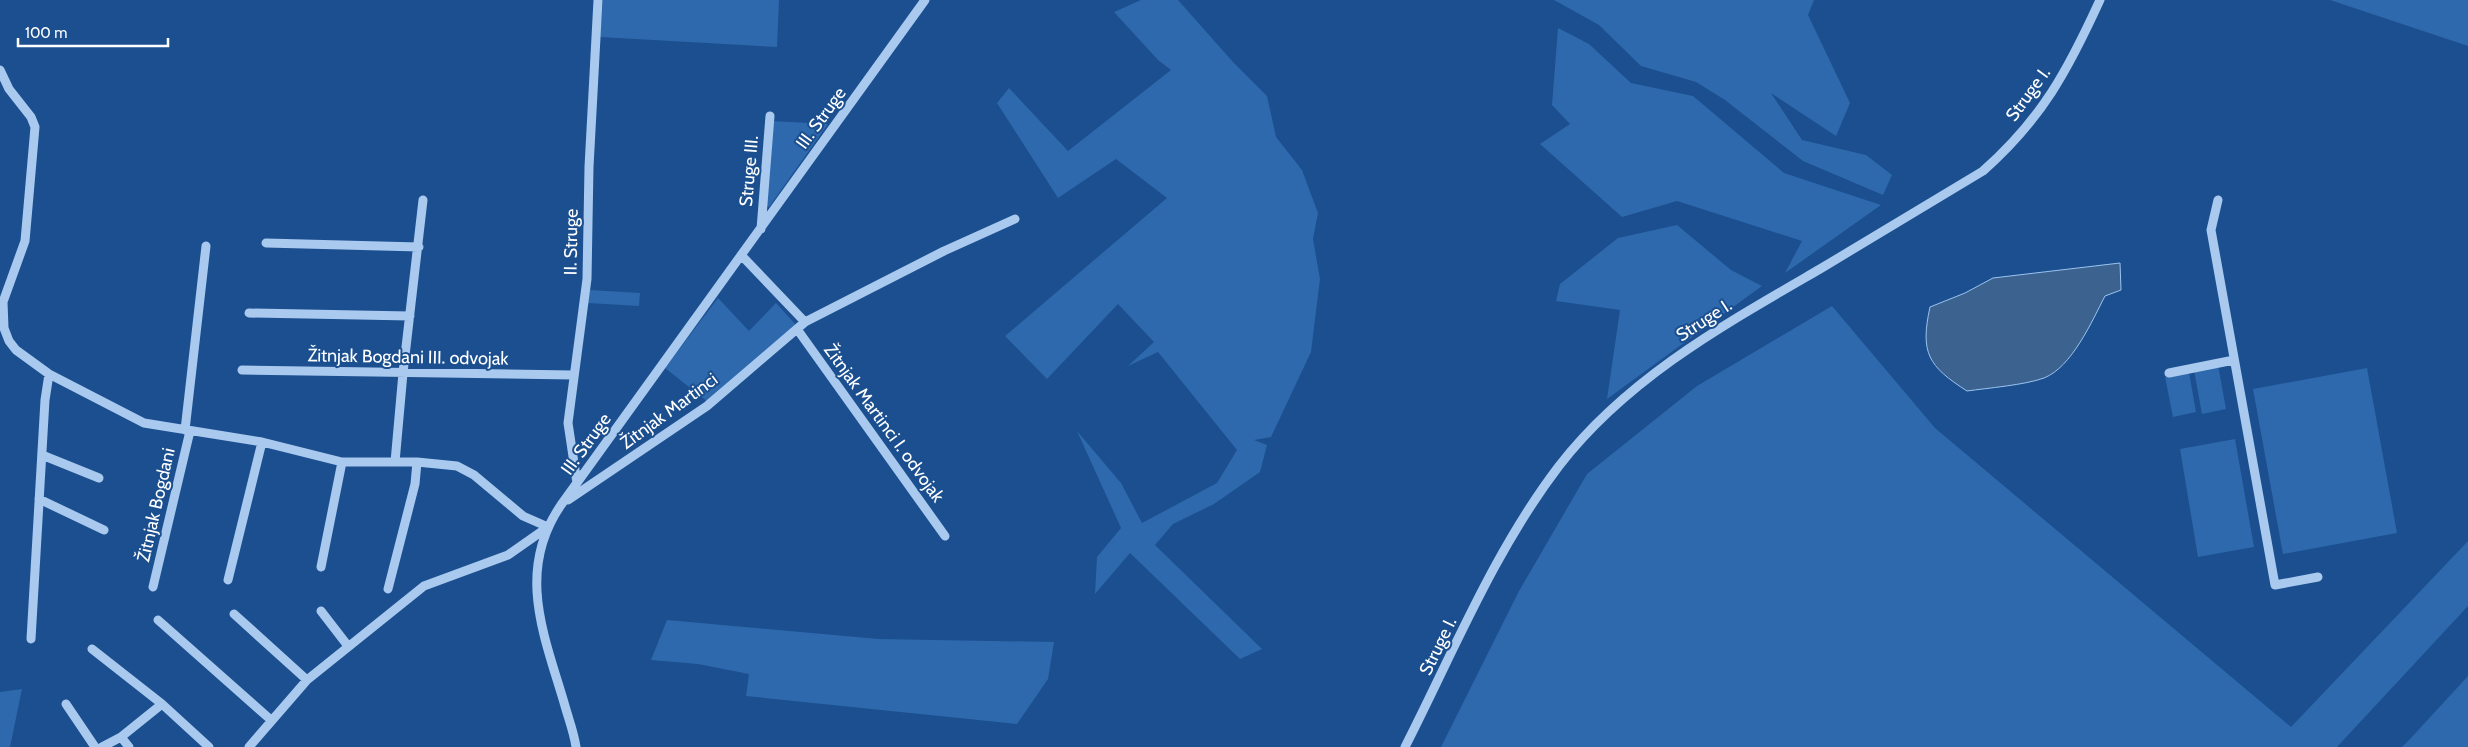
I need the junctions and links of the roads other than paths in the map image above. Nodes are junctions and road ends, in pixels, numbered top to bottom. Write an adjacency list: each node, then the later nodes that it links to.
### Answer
1 (598, 0): 23 (street, II. Struge)
2 (925, 0): 9 (street, III. Struge)
3 (2100, 0): 59 (street, Struge I.)
4 (0, 70): 22 (street, Žitnjak Bogdani)
5 (770, 116): 9 (street, Struge III.)
6 (424, 200): 12 (street)
7 (2218, 200): 18 (street)
8 (1014, 219): 16 (street, Žitnjak Martinci)
9 (761, 229): 13 (street, III. Struge)
10 (266, 243): 12 (street)
11 (206, 246): 24 (street)
12 (420, 247): 15 (street)
13 (741, 255): 16 (street); 31 (street, III. Struge)
14 (249, 313): 15 (street)
15 (410, 316): 20 (street)
16 (805, 322): 17 (street, Žitnjak Martinci)
17 (797, 329): 33 (street, Žitnjak Martinci); 36 (street, Žitnjak Martinci I. odvojak)
18 (2234, 360): 21 (street); 38 (street)
19 (242, 370): 20 (street, Žitnjak Bogdani III. odvojak)
20 (403, 373): 23 (street, Žitnjak Bogdani III. odvojak); 28 (street)
21 (2169, 373)
22 (50, 374): 24 (street, Žitnjak Bogdani); 26 (street)
23 (574, 375): 31 (street, II. Struge)
24 (188, 431): 25 (street, Žitnjak Bogdani); 40 (street, Žitnjak Bogdani)
25 (262, 442): 27 (street, Žitnjak Bogdani); 39 (street)
26 (42, 455): 30 (street); 32 (street)
27 (342, 462): 28 (street, Žitnjak Bogdani); 37 (street)
28 (396, 462): 29 (street, Žitnjak Bogdani)
29 (418, 462): 34 (street, Žitnjak Bogdani); 41 (street)
30 (99, 478)
31 (577, 483): 33 (street, III. Struge)
32 (39, 499): 35 (street); 45 (street)
33 (561, 505): 34 (street, Žitnjak Martinci)
34 (548, 526): 46 (street); 58 (street, Žitnjak Martinci)
35 (104, 530)
36 (945, 536)
37 (321, 567)
38 (2318, 577)
39 (228, 580)
40 (153, 586)
41 (388, 589)
42 (321, 611): 46 (street)
43 (234, 614): 48 (street)
44 (158, 620): 51 (street)
45 (31, 639)
46 (348, 646): 48 (street)
47 (92, 649): 50 (street)
48 (307, 680): 51 (street)
49 (66, 704): 53 (street)
50 (162, 704): 52 (street); 56 (street)
51 (271, 720): 57 (street)
52 (121, 737): 54 (street); 55 (street)
53 (95, 747)
54 (102, 747)
55 (129, 747)
56 (209, 747)
57 (249, 747)
58 (576, 747)
59 (1405, 747)

